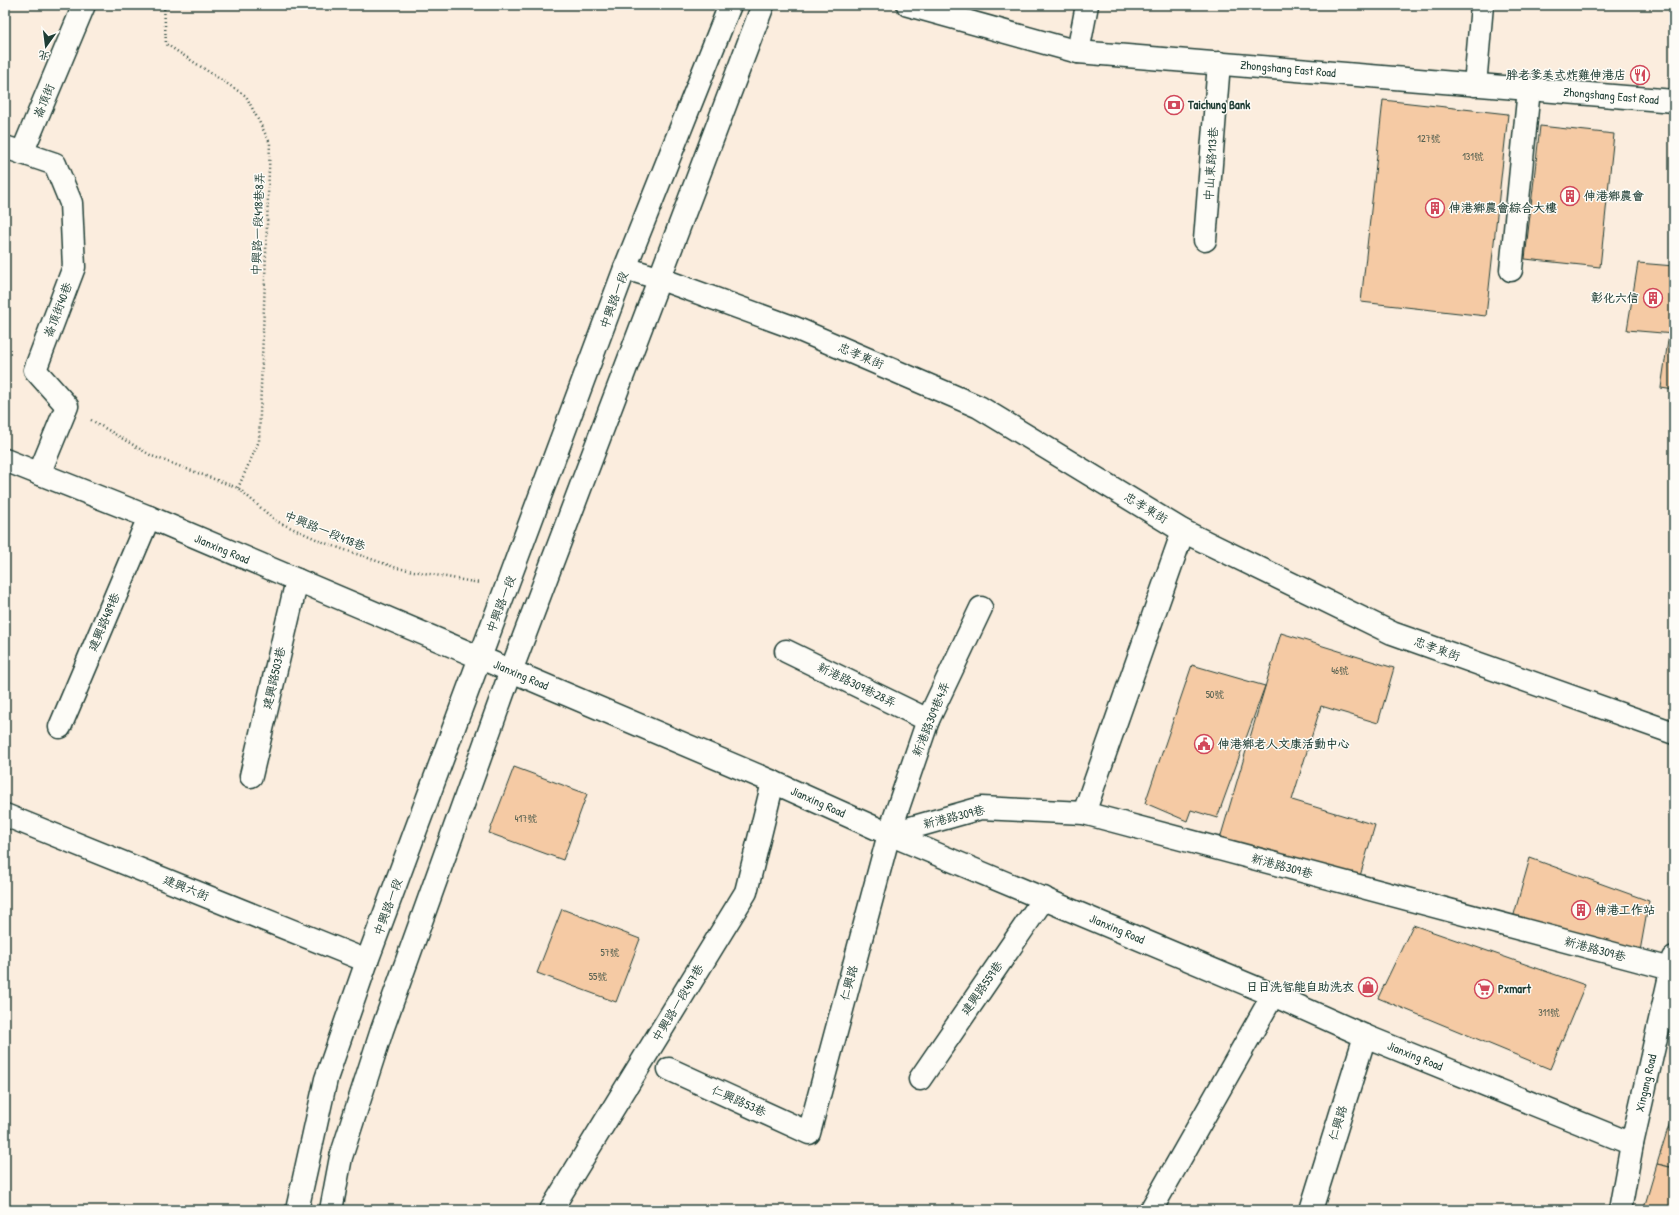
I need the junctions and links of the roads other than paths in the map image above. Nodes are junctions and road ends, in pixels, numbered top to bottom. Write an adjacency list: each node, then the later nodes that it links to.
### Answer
1 (84, 5): 12 (street, 崙頂街)
2 (730, 5): 14 (street, 中興路一段)
3 (763, 5): 16 (street)
4 (908, 5): 7 (street, Zhongshang East Road)
5 (1087, 5): 7 (street)
6 (1482, 5): 9 (street)
7 (1078, 52): 8 (street, Zhongshang East Road)
8 (1219, 63): 9 (street, Zhongshang East Road); 13 (street, 中山東路113巷)
9 (1475, 85): 10 (street, Zhongshang East Road)
10 (1529, 89): 11 (street, Zhongshang East Road); 15 (street)
11 (1674, 101)
12 (14, 150): 18 (street, 崙頂街40巷)
13 (1205, 240)
14 (625, 268): 16 (street, 忠孝東街); 24 (street, 中興路一段)
15 (1512, 270)
16 (658, 278): 20 (street, 忠孝東街); 25 (street)
17 (5, 460): 18 (street, Jianxing Road)
18 (39, 474): 19 (street, Jianxing Road)
19 (149, 517): 21 (street, Jianxing Road); 27 (street, 建興路489巷)
20 (1183, 531): 28 (street, 忠孝東街); 31 (street)
21 (297, 580): 24 (street, Jianxing Road); 29 (street, 建興路503巷)
22 (981, 608): 26 (street, 新港路309巷4弄)
23 (786, 650): 26 (street, 新港路309巷28弄)
24 (480, 658): 25 (street, Jianxing Road); 35 (street, 中興路一段)
25 (511, 670): 30 (street, Jianxing Road); 45 (street)
26 (928, 720): 33 (street, 新港路309巷4弄)
27 (60, 727)
28 (1674, 733)
29 (251, 776)
30 (773, 782): 33 (street, Jianxing Road); 46 (street, 中興路一段487巷)
31 (1084, 813): 33 (street, 新港路309巷); 36 (street, 新港路309巷)
32 (5, 816): 35 (street, 建興六街)
33 (889, 834): 34 (street, Jianxing Road); 42 (street, 仁興路)
34 (1044, 898): 37 (street, Jianxing Road); 41 (street, 建興路559巷)
35 (367, 961): 44 (street, 中興路一段)
36 (1673, 963): 38 (street, Xingang Road)
37 (1273, 995): 39 (street, Jianxing Road); 47 (street)
38 (1669, 1003): 43 (street, Xingang Road)
39 (1365, 1036): 43 (street, Jianxing Road); 48 (street, 仁興路)
40 (669, 1069): 42 (street, 仁興路53巷)
41 (920, 1079)
42 (810, 1133)
43 (1632, 1144): 49 (street, Xingang Road)
44 (297, 1210)
45 (331, 1210)
46 (551, 1210)
47 (1151, 1210)
48 (1311, 1210)
49 (1620, 1210)

